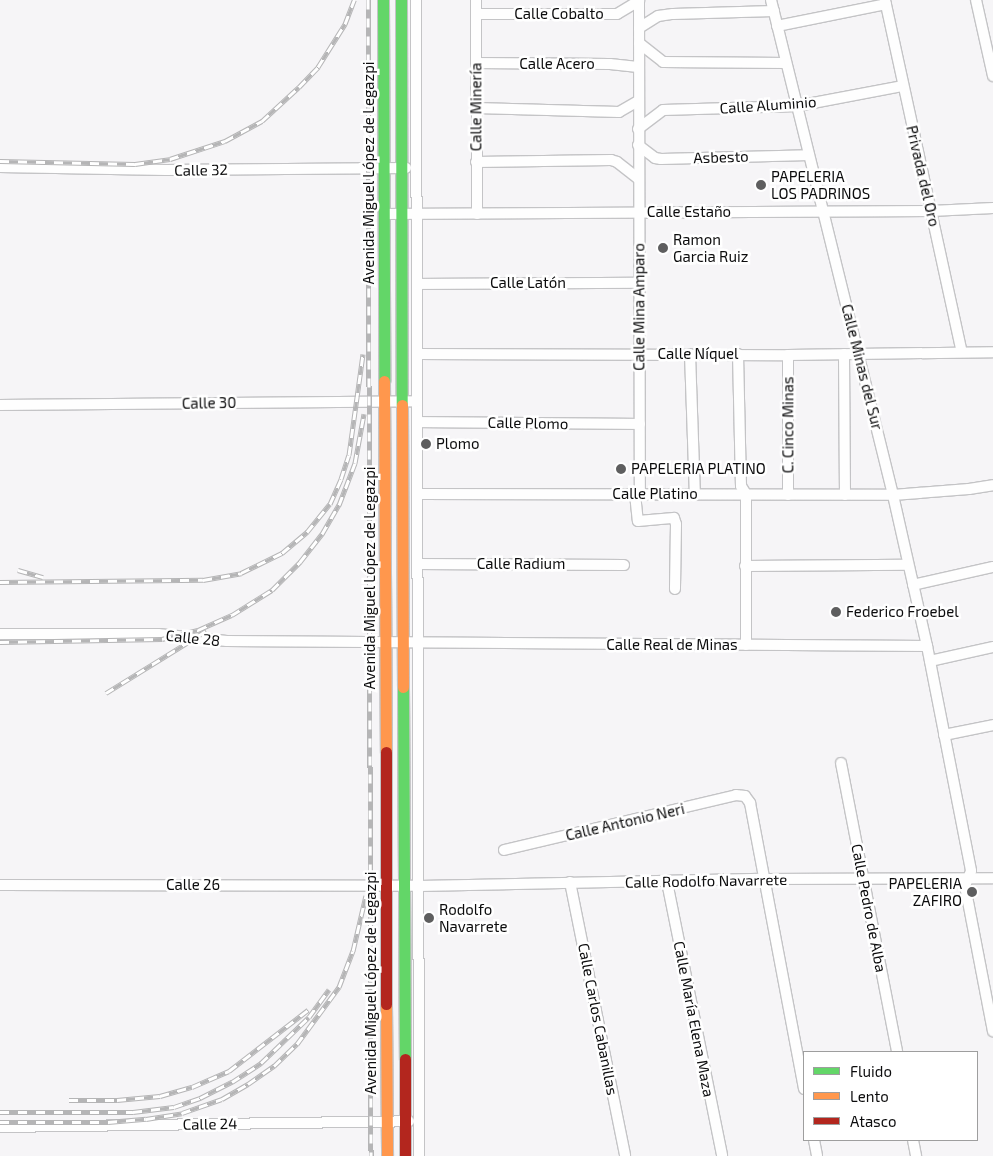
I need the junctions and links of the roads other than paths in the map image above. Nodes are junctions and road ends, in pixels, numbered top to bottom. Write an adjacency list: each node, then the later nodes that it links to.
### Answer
1 (382, 0): 27 (main road, Avenida Miguel López de Legazpi)
2 (401, 0): 28 (main road)
3 (416, 0): 29 (street)
4 (476, 0): 10 (street, Calle Minería)
5 (639, 0): 10 (street, Calle Cobalto); 12 (street, Calle Mina Amparo)
6 (771, 0): 9 (street, Calle Minas del Sur)
7 (976, 0): 17 (street)
8 (885, 2): 11 (street); 18 (street, Privada del Oro)
9 (774, 11): 11 (street, Calle Minas del Sur); 12 (street)
10 (476, 14): 14 (street, Calle Minería)
11 (777, 26): 15 (street, Calle Minas del Sur)
12 (639, 28): 13 (street, Calle Mina Amparo)
13 (638, 43): 15 (street); 16 (street, Calle Mina Amparo)
14 (476, 63): 16 (street, Calle Acero); 21 (street, Calle Minería)
15 (786, 63): 20 (street, Calle Minas del Sur)
16 (638, 67): 19 (street, Calle Mina Amparo)
17 (993, 72)
18 (903, 86): 20 (street, Calle Aluminio); 32 (street, Privada del Oro)
19 (638, 101): 21 (street); 22 (street, Calle Mina Amparo)
20 (797, 106): 22 (street, Calle Aluminio); 24 (street, Calle Minas del Sur)
21 (476, 108): 25 (street, Calle Minería)
22 (638, 129): 23 (street, Calle Mina Amparo)
23 (638, 145): 24 (street, Asbesto); 30 (street, Calle Mina Amparo)
24 (809, 155): 33 (street, Calle Minas del Sur)
25 (476, 162): 30 (street); 38 (street, Calle Minería)
26 (0, 167): 27 (street, Calle 32)
27 (383, 168): 28 (street, Calle 32); 35 (main road, Avenida Miguel López de Legazpi)
28 (402, 168): 29 (street, Calle 32); 36 (main road)
29 (416, 168): 37 (street)
30 (638, 179): 34 (street, Calle Mina Amparo)
31 (993, 208): 32 (street, Calle Estaño)
32 (931, 211): 33 (street, Calle Estaño); 41 (street, Privada del Oro)
33 (823, 212): 34 (street, Calle Estaño); 48 (street, Calle Minas del Sur)
34 (639, 213): 38 (street, Calle Estaño); 39 (street, Calle Mina Amparo)
35 (384, 214): 36 (street, Calle Estaño); 50 (main road, Avenida Miguel López de Legazpi)
36 (402, 214): 37 (street, Calle Estaño); 51 (main road)
37 (416, 214): 38 (street, Calle Estaño); 40 (street)
38 (476, 214)
39 (639, 282): 40 (street, Calle Latón); 44 (street, Calle Mina Amparo)
40 (417, 284): 43 (street)
41 (962, 352): 42 (street, Calle Níquel); 48 (street, Calle Níquel)
42 (993, 352)
43 (417, 354): 44 (street, Calle Níquel); 52 (street)
44 (639, 354): 45 (street, Calle Níquel); 55 (street, Calle Mina Amparo)
45 (690, 354): 46 (street, Calle Níquel); 59 (street)
46 (738, 354): 49 (street, Calle Níquel); 60 (street)
47 (844, 354): 48 (street, Calle Níquel); 49 (street, Calle Níquel); 62 (street)
48 (858, 354): 63 (street, Calle Minas del Sur)
49 (788, 355): 61 (street, C. Cinco Minas)
50 (385, 401): 51 (street, Calle 30); 53 (street, Calle 30); 72 (main road, Avenida Miguel López de Legazpi)
51 (403, 401): 52 (street, Calle 30); 73 (main road)
52 (417, 401): 54 (street)
53 (0, 405)
54 (417, 422): 55 (street, Calle Plomo); 57 (street)
55 (640, 424): 58 (street, Calle Mina Amparo)
56 (993, 485): 63 (street, Calle Platino)
57 (417, 494): 58 (street, Calle Platino); 64 (street)
58 (637, 494): 59 (street, Calle Platino); 70 (street, Calle Mina Amparo)
59 (695, 494): 60 (street, Calle Platino)
60 (746, 494): 61 (street, Calle Platino); 67 (street)
61 (788, 495): 62 (street, Calle Platino)
62 (845, 495): 63 (street, Calle Platino)
63 (893, 495): 65 (street, Calle Minas del Sur)
64 (417, 564): 66 (street, Calle Radium); 74 (street)
65 (908, 564): 67 (street); 69 (street, Calle Minas del Sur)
66 (624, 565)
67 (745, 566): 75 (street)
68 (993, 568): 69 (street)
69 (913, 585): 76 (street, Calle Minas del Sur)
70 (675, 589)
71 (0, 634): 72 (street, Calle 28)
72 (386, 643): 73 (street, Calle 28); 90 (main road, Avenida Miguel López de Legazpi)
73 (404, 643): 74 (street, Calle Real de Minas); 91 (main road)
74 (417, 644): 75 (street, Calle Real de Minas); 92 (street)
75 (746, 645): 76 (street, Calle Real de Minas)
76 (927, 646): 78 (street, Calle Minas del Sur)
77 (993, 647): 78 (street)
78 (930, 661): 80 (street, Calle Minas del Sur)
79 (993, 725): 80 (street)
80 (944, 736): 83 (street, Calle Minas del Sur)
81 (841, 764): 86 (street, Calle Pedro de Alba)
82 (504, 850): 85 (street, Calle Antonio Neri)
83 (968, 877): 84 (street, Calle Rodolfo Navarrete); 86 (street, Calle Rodolfo Navarrete); 93 (street, Calle Minas del Sur)
84 (993, 878)
85 (763, 879): 86 (street, Calle Rodolfo Navarrete); 88 (street, Calle Rodolfo Navarrete); 95 (street)
86 (864, 879): 94 (street, Calle Pedro de Alba)
87 (570, 882): 88 (street, Calle Rodolfo Navarrete); 92 (street, Calle Rodolfo Navarrete); 105 (street, Calle Carlos Cabanillas)
88 (667, 882): 106 (street, Calle María Elena Maza)
89 (0, 885): 90 (street, Calle 26)
90 (386, 886): 91 (street, Calle 26); 98 (main road, Avenida Miguel López de Legazpi)
91 (404, 886): 92 (street, Calle Rodolfo Navarrete); 96 (main road)
92 (419, 886): 97 (street)
93 (993, 1031)
94 (897, 1051)
95 (803, 1083)
96 (405, 1121): 97 (street, Calle 24); 98 (street, Calle 24); 103 (main road)
97 (419, 1121): 104 (street)
98 (387, 1122): 99 (street, Calle 24); 102 (main road, Avenida Miguel López de Legazpi)
99 (0, 1127)
100 (814, 1141): 107 (street)
101 (913, 1141): 108 (street)
102 (387, 1156)
103 (405, 1156)
104 (419, 1156)
105 (625, 1156)
106 (722, 1156)
107 (818, 1156)
108 (916, 1156)

